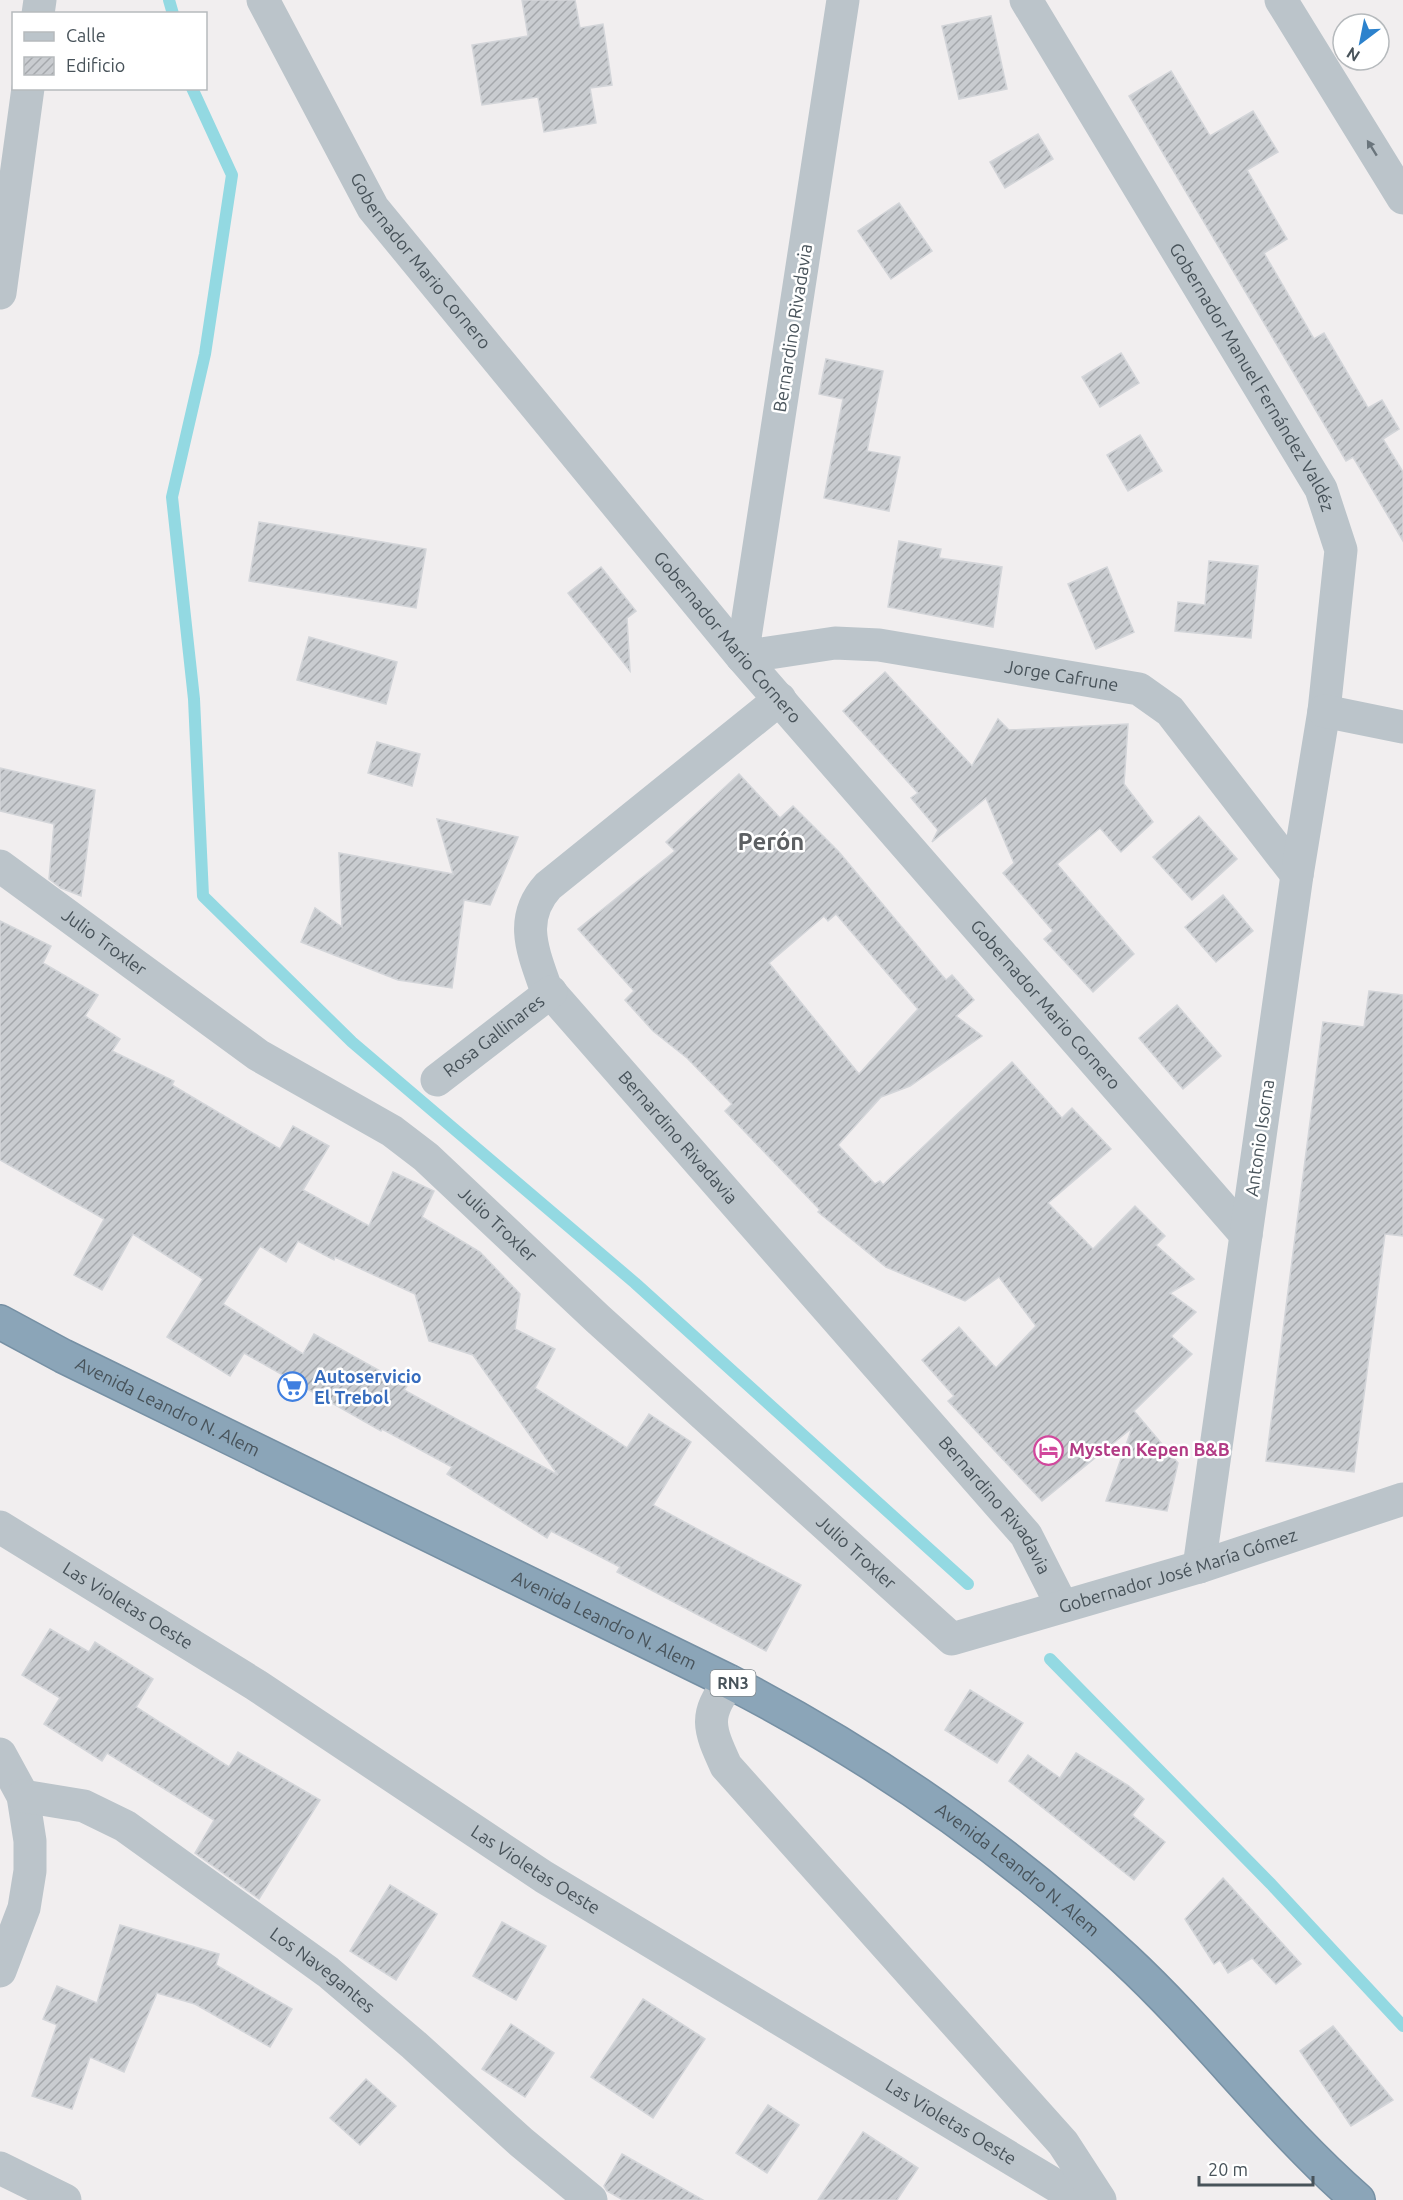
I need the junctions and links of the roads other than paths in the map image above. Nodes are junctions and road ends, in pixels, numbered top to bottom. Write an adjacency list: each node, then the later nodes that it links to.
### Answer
1 (263, 0): 8 (street, Gobernador Mario Cornero)
2 (843, 0): 8 (street, Bernardino Rivadavia)
3 (1026, 0): 10 (street, Gobernador Manuel Fernández Valdéz)
4 (1281, 0): 6 (street, one-way to 4)
5 (28, 90): 7 (street)
6 (1403, 198)
7 (0, 293)
8 (742, 657): 9 (street, Gobernador Mario Cornero); 13 (street, Jorge Cafrune)
9 (780, 699): 14 (street, Bernardino Rivadavia); 16 (street, Gobernador Mario Cornero)
10 (1324, 711): 11 (street); 13 (street, Antonio Isorna)
11 (1403, 728)
12 (0, 866): 22 (street, Julio Troxler)
13 (1297, 876): 16 (street, Antonio Isorna)
14 (550, 992): 15 (street, Rosa Gallinares); 21 (street, Bernardino Rivadavia)
15 (437, 1080)
16 (1246, 1235): 20 (street, Antonio Isorna)
17 (0, 1322): 23 (highway, Avenida Leandro N. Alem / RN3)
18 (1403, 1499): 20 (street, Gobernador José María Gómez)
19 (0, 1527): 30 (street, Las Violetas Oeste)
20 (1198, 1567): 21 (street, Gobernador José María Gómez)
21 (1062, 1606): 22 (street, Gobernador José María Gómez)
22 (952, 1639)
23 (730, 1682): 31 (street); 32 (highway, Avenida Leandro N. Alem / RN3)
24 (0, 1754): 25 (street)
25 (23, 1796): 26 (street); 29 (street, Los Navegantes)
26 (0, 1971)
27 (0, 2168): 28 (street)
28 (65, 2200)
29 (591, 2200)
30 (1080, 2200)
31 (1100, 2200)
32 (1358, 2200)

